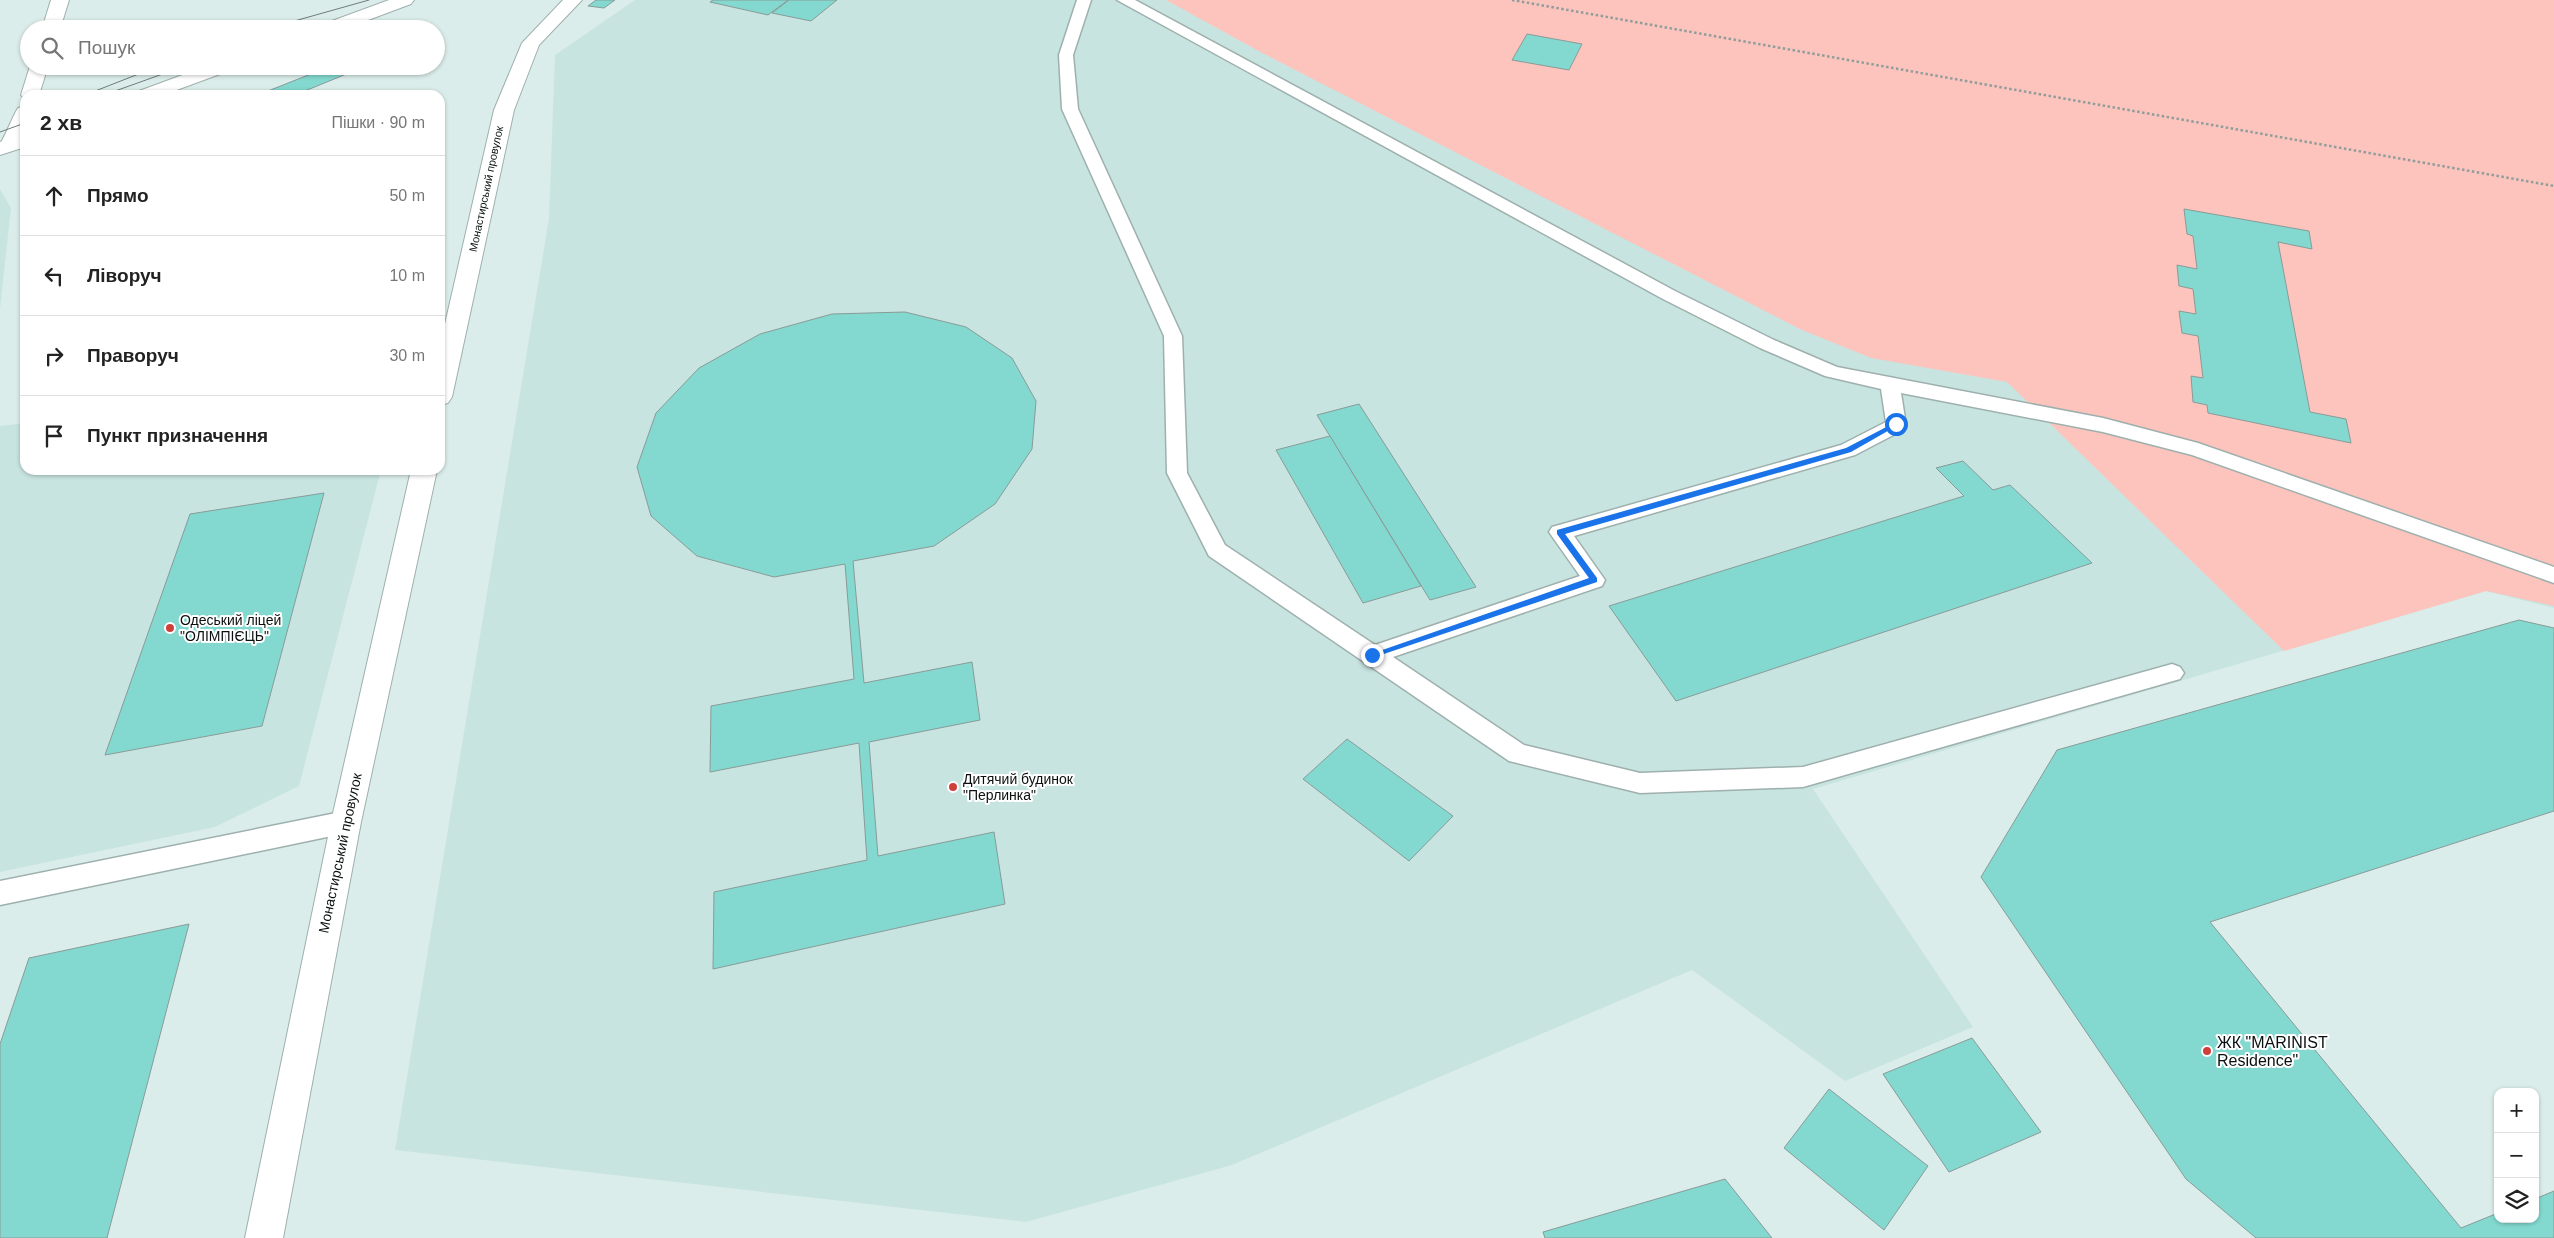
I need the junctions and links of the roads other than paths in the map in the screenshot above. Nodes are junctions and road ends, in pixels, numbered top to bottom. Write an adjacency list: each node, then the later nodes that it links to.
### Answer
1 (60, 0): 6 (street)
2 (405, 0): 7 (street)
3 (574, 0): 14 (street, Монастирський провулок)
4 (1084, 0): 18 (lane)
5 (1124, 0): 15 (lane)
6 (54, 20)
7 (351, 20)
8 (36, 75): 10 (street)
9 (200, 75): 11 (street)
10 (32, 90)
11 (160, 90)
12 (20, 127): 13 (street)
13 (11, 144)
14 (445, 375)
15 (1890, 385): 17 (lane); 18 (lane)
16 (423, 475): 20 (street, Монастирський провулок)
17 (2554, 575)
18 (1372, 655): 19 (lane)
19 (2172, 673)
20 (346, 822): 21 (lane); 22 (street, Монастирський провулок)
21 (0, 893)
22 (264, 1238)

